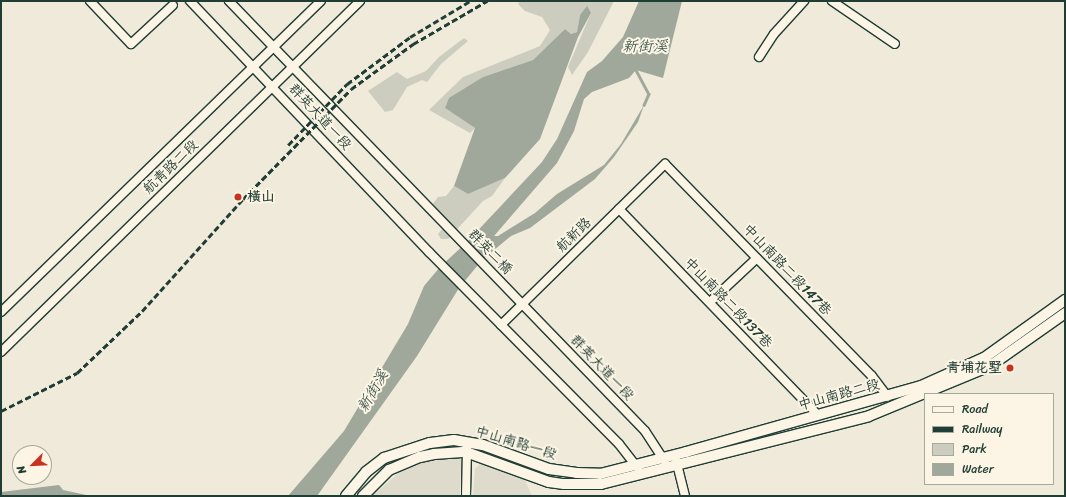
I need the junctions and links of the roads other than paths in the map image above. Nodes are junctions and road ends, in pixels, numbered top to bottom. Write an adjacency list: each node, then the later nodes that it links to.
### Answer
1 (90, 1): 8 (street)
2 (190, 1): 12 (street, 群英大道一段)
3 (229, 1): 10 (street, 群英大道一段)
4 (321, 1): 10 (street, 航青路二段)
5 (360, 1): 13 (street, 航青路二段)
6 (804, 1): 11 (street)
7 (832, 1): 9 (street)
8 (173, 5)
9 (895, 44)
10 (274, 47): 12 (street, 航青路二段); 13 (street, 群英大道一段)
11 (759, 56)
12 (253, 66): 14 (street, 群英大道一段); 23 (street, 航青路二段)
13 (291, 66): 14 (street, 航青路二段); 17 (street, 群英大道一段)
14 (272, 86): 25 (street, 群英大道一段); 26 (street, 航青路二段)
15 (665, 164): 16 (street, 航新路); 18 (street, 中山南路二段147巷)
16 (619, 209): 21 (street, 中山南路二段137巷); 22 (street, 航新路)
17 (451, 230): 19 (street, 群英二橋)
18 (757, 258): 21 (street); 29 (street, 中山南路二段147巷)
19 (511, 292): 22 (street, 群英大道一段)
20 (1065, 300): 29 (main road, 中山南路二段)
21 (710, 302): 30 (street, 中山南路二段137巷)
22 (522, 303): 25 (street, 航新路); 32 (street, 群英大道一段)
23 (1, 312)
24 (1065, 313): 27 (main road, 中山南路二段)
25 (501, 325): 34 (street)
26 (1, 352)
27 (926, 393)
28 (924, 394): 33 (main road, 中山南路二段)
29 (888, 397): 30 (main road, 中山南路二段)
30 (818, 415): 33 (main road, 中山南路二段)
31 (467, 447): 36 (main road, 中山南路一段); 37 (main road, 中山南路一段); 38 (main road, 中山南路一段); 39 (street)
32 (662, 458): 33 (main road, 中山南路二段); 34 (main road, 中山南路二段)
33 (674, 462): 35 (main road, 中山南路二段); 40 (street)
34 (635, 465): 35 (street); 36 (main road, 中山南路二段)
35 (642, 473): 36 (main road, 中山南路二段)
36 (600, 479)
37 (346, 496)
38 (363, 496)
39 (466, 496)
40 (685, 496)

